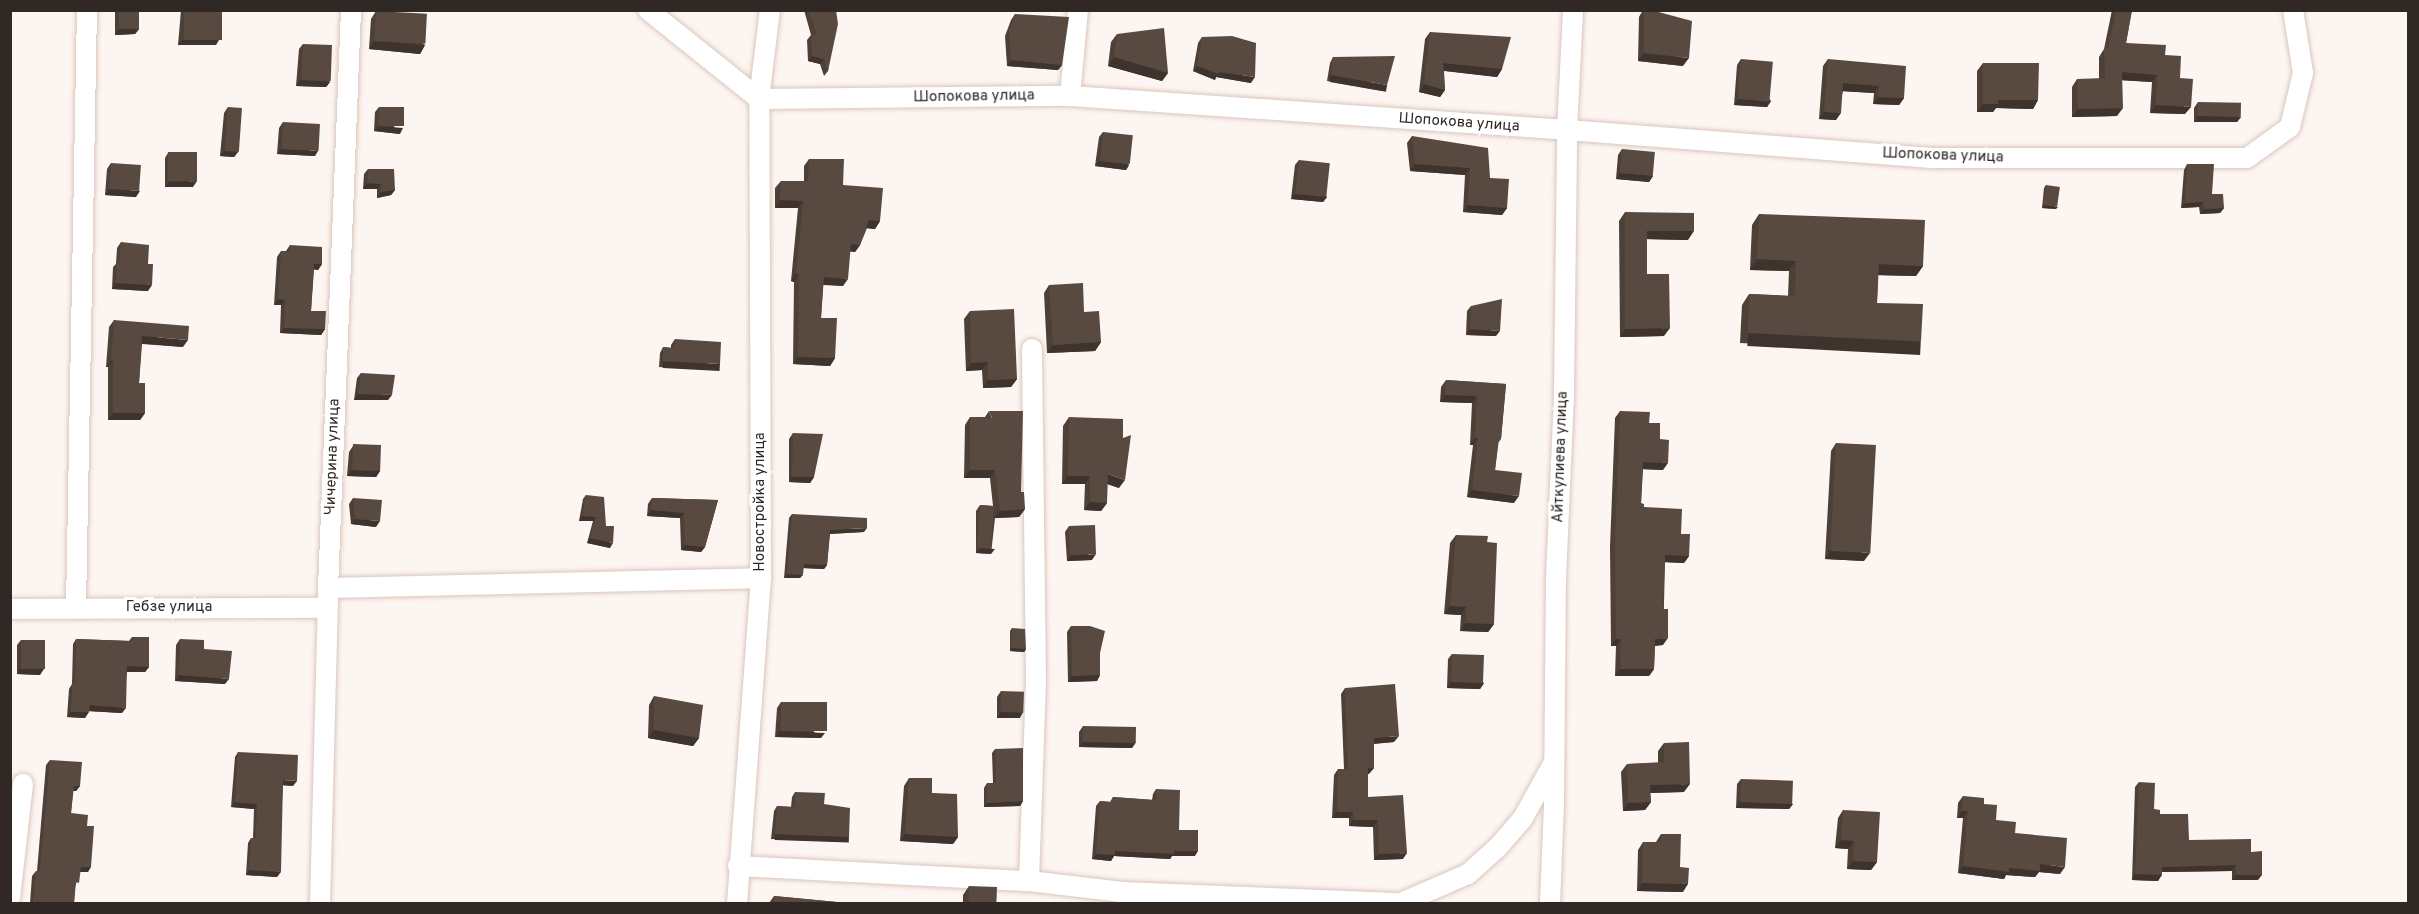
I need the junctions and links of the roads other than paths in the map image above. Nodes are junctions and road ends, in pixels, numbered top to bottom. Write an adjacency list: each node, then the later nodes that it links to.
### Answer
1 (87, 10): 14 (street)
2 (351, 10): 13 (street, Чичерина улица)
3 (648, 10): 9 (street)
4 (770, 10): 9 (street, Новостройка улица)
5 (1078, 10): 8 (street)
6 (1573, 10): 10 (street, Айткулиева улица)
7 (2293, 10): 10 (street, Шопокова улица)
8 (1070, 96): 9 (street, Шопокова улица); 10 (street, Шопокова улица)
9 (759, 99): 12 (street, Новостройка улица)
10 (1567, 130): 17 (street, Айткулиева улица)
11 (1032, 350): 20 (street)
12 (762, 578): 13 (street); 19 (street, Новостройка улица)
13 (328, 588): 15 (street, Чичерина улица)
14 (76, 608): 15 (street, Гебзе улица); 16 (street, Гебзе улица)
15 (327, 608): 23 (street, Чичерина улица)
16 (10, 609)
17 (1555, 762): 25 (street); 26 (street, Айткулиева улица)
18 (24, 784): 21 (street)
19 (738, 866): 20 (street); 24 (street, Новостройка улица)
20 (1029, 880): 22 (street)
21 (10, 898)
22 (1121, 898): 25 (street)
23 (320, 903)
24 (737, 903)
25 (1403, 903)
26 (1550, 903)

